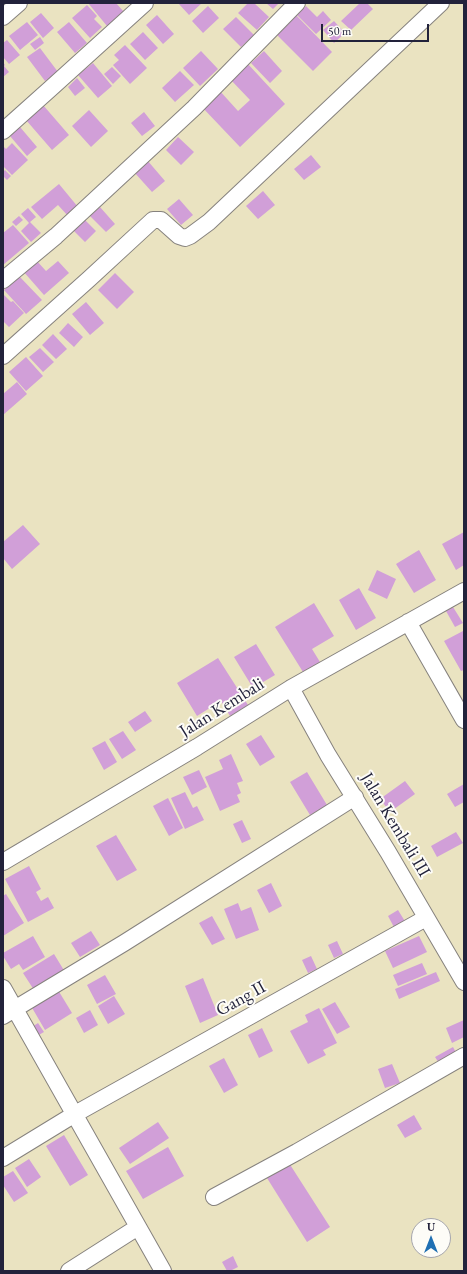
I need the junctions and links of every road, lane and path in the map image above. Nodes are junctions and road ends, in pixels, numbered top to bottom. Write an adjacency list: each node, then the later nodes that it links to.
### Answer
1 (19, 3): 5 (street)
2 (145, 3): 6 (street)
3 (297, 3): 7 (street)
4 (441, 3): 8 (street)
5 (3, 17)
6 (3, 131)
7 (3, 280)
8 (3, 356)
9 (464, 591): 10 (street, Jalan Kembali)
10 (408, 622): 11 (street, Jalan Kembali); 12 (street)
11 (291, 688): 13 (street, Jalan Kembali III); 14 (street, Jalan Kembali)
12 (464, 720)
13 (355, 798): 15 (street, Jalan Kembali III); 18 (street)
14 (3, 862)
15 (426, 918): 16 (street, Jalan Kembali III); 20 (street, Gang II)
16 (464, 982)
17 (3, 988): 18 (street)
18 (9, 1012): 20 (street)
19 (464, 1056): 22 (street)
20 (75, 1114): 21 (street, Gang II); 23 (street)
21 (3, 1158)
22 (214, 1197)
23 (138, 1227): 24 (street); 25 (street)
24 (69, 1271)
25 (164, 1271)

